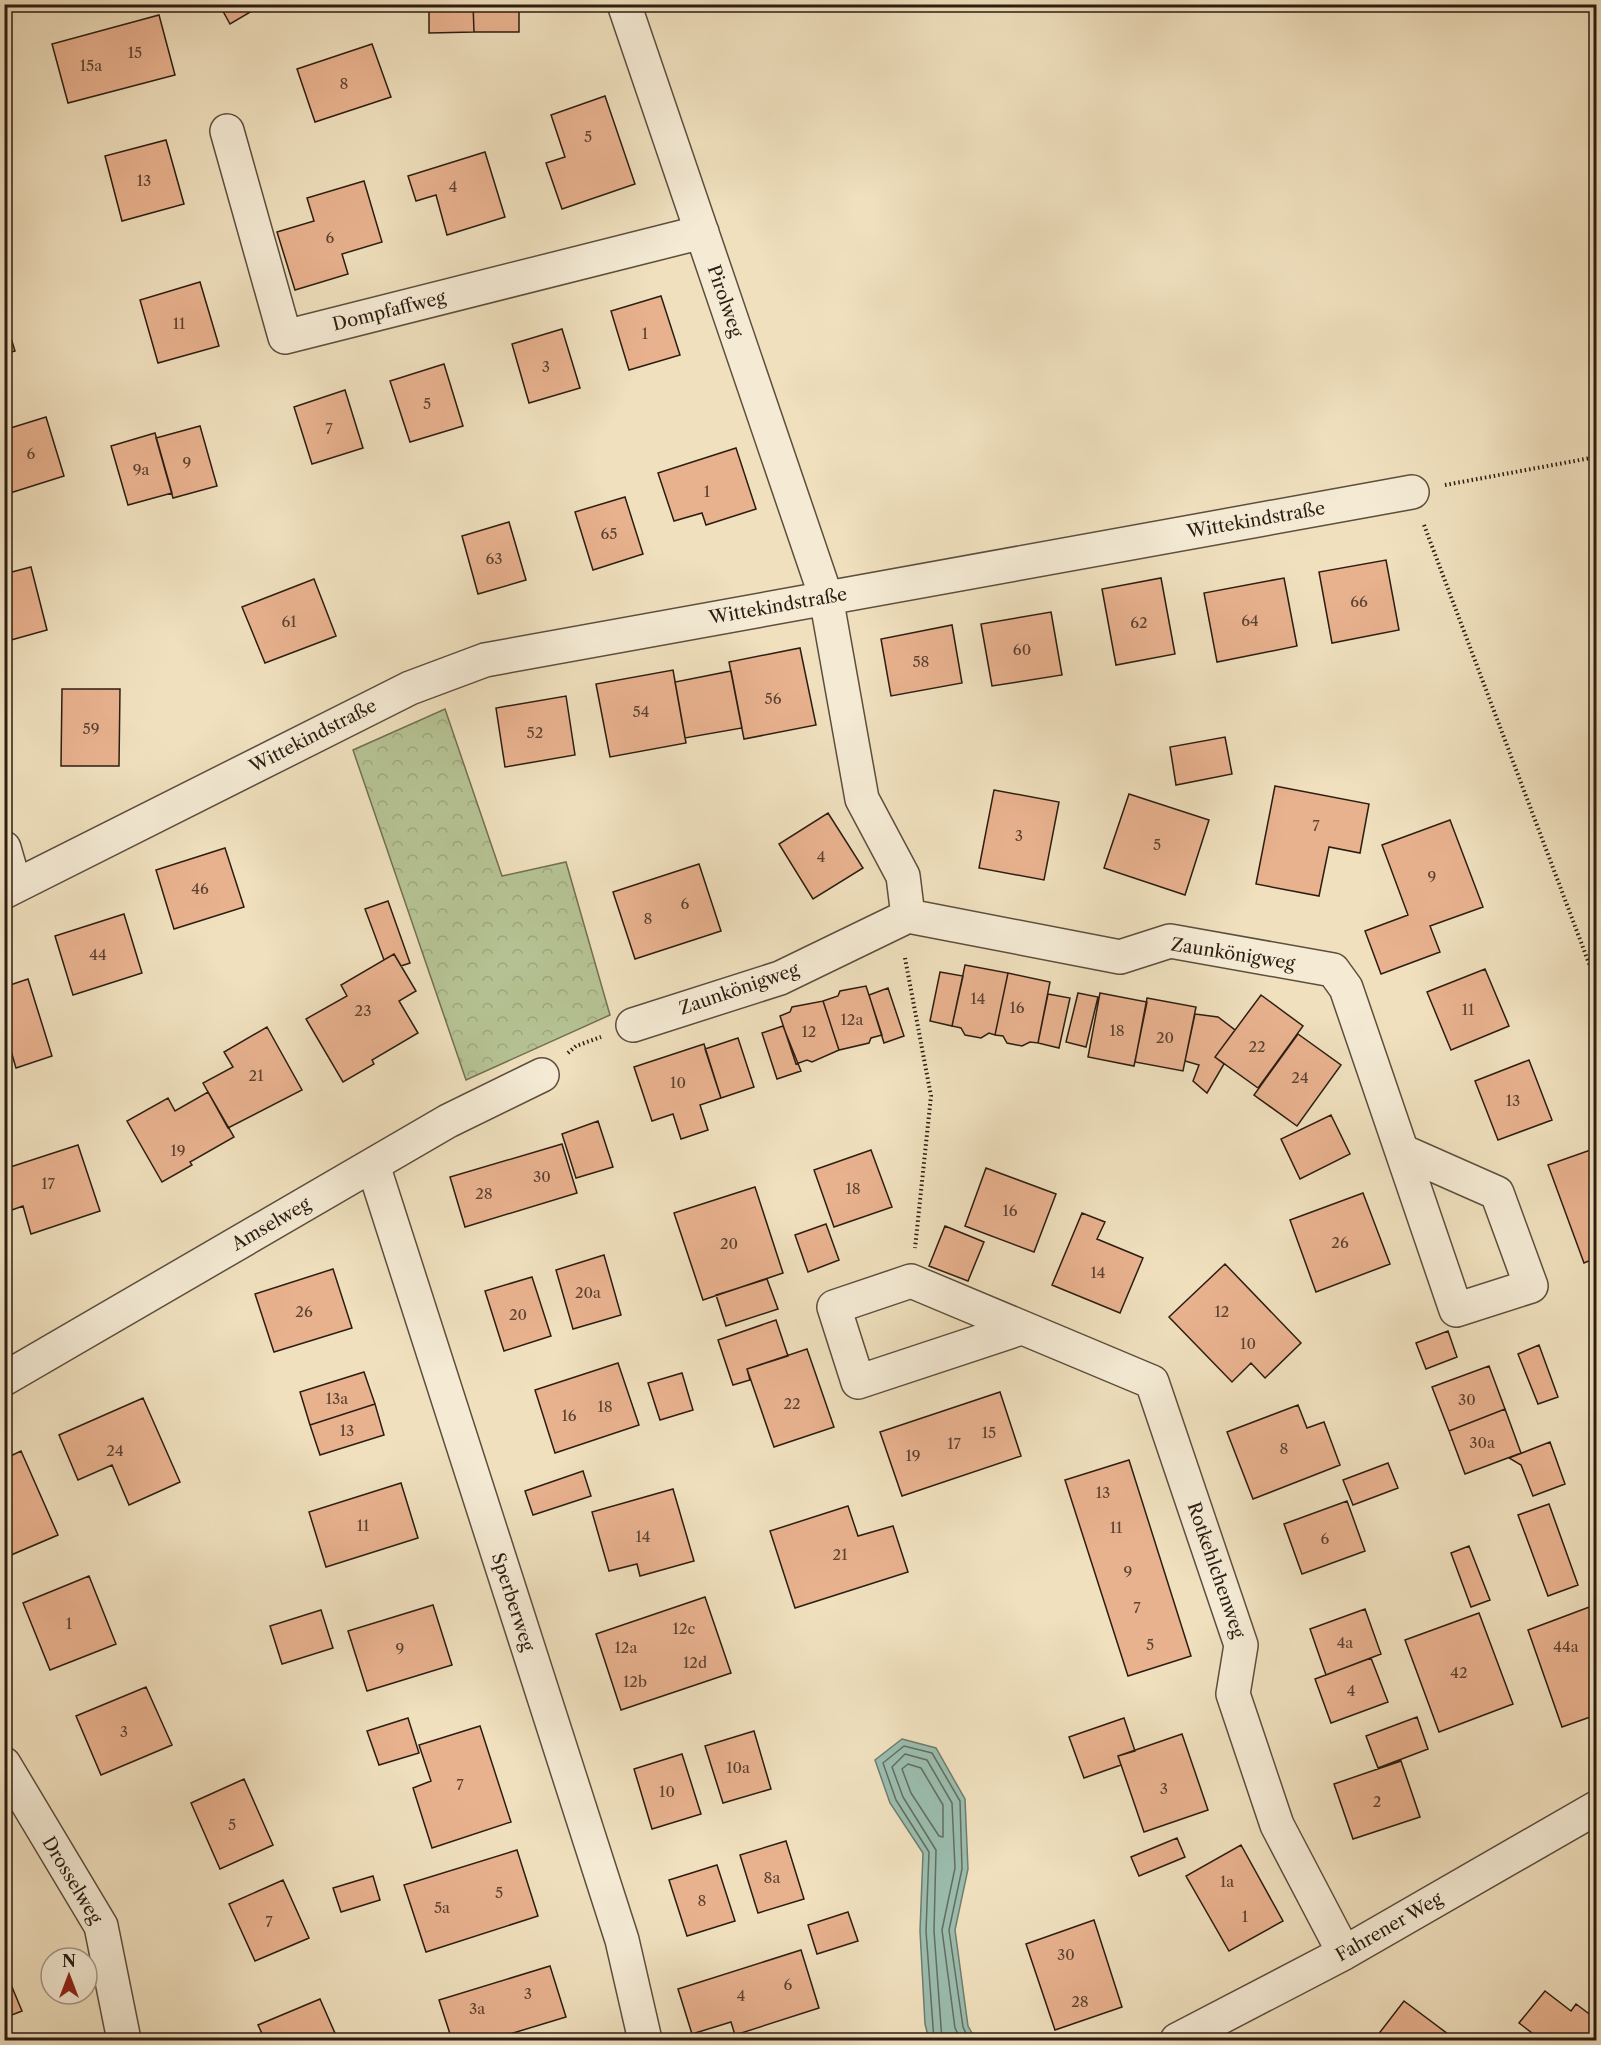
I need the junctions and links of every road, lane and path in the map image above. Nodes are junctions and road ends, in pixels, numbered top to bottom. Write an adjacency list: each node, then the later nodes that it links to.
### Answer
1 (624, 4): 3 (street, Pirolweg)
2 (227, 131): 3 (street, Dompfaffweg)
3 (702, 232): 6 (street, Pirolweg)
4 (1596, 457): 5 (path)
5 (1412, 492): 6 (street, Wittekindstraße); 10 (path)
6 (826, 597): 8 (street, Wittekindstraße); 9 (street)
7 (4, 848): 8 (street)
8 (10, 889)
9 (908, 916): 11 (street, Zaunkönigweg); 13 (street, Zaunkönigweg); 15 (path)
10 (1596, 982)
11 (633, 1025): 12 (path)
12 (542, 1075): 14 (street, Amselweg)
13 (1402, 1151): 13 (street, Zaunkönigweg)
14 (373, 1165): 17 (street, Amselweg); 22 (street, Sperberweg)
15 (911, 1281): 16 (street, Rotkehlchenweg); 16 (street)
16 (1021, 1328): 20 (street, Rotkehlchenweg)
17 (4, 1379)
18 (4, 1764): 21 (street, Drosselweg)
19 (1596, 1808): 20 (street, Fahrener Weg)
20 (1344, 1953): 23 (street, Fahrener Weg)
21 (124, 2040)
22 (645, 2040)
23 (1178, 2040)

